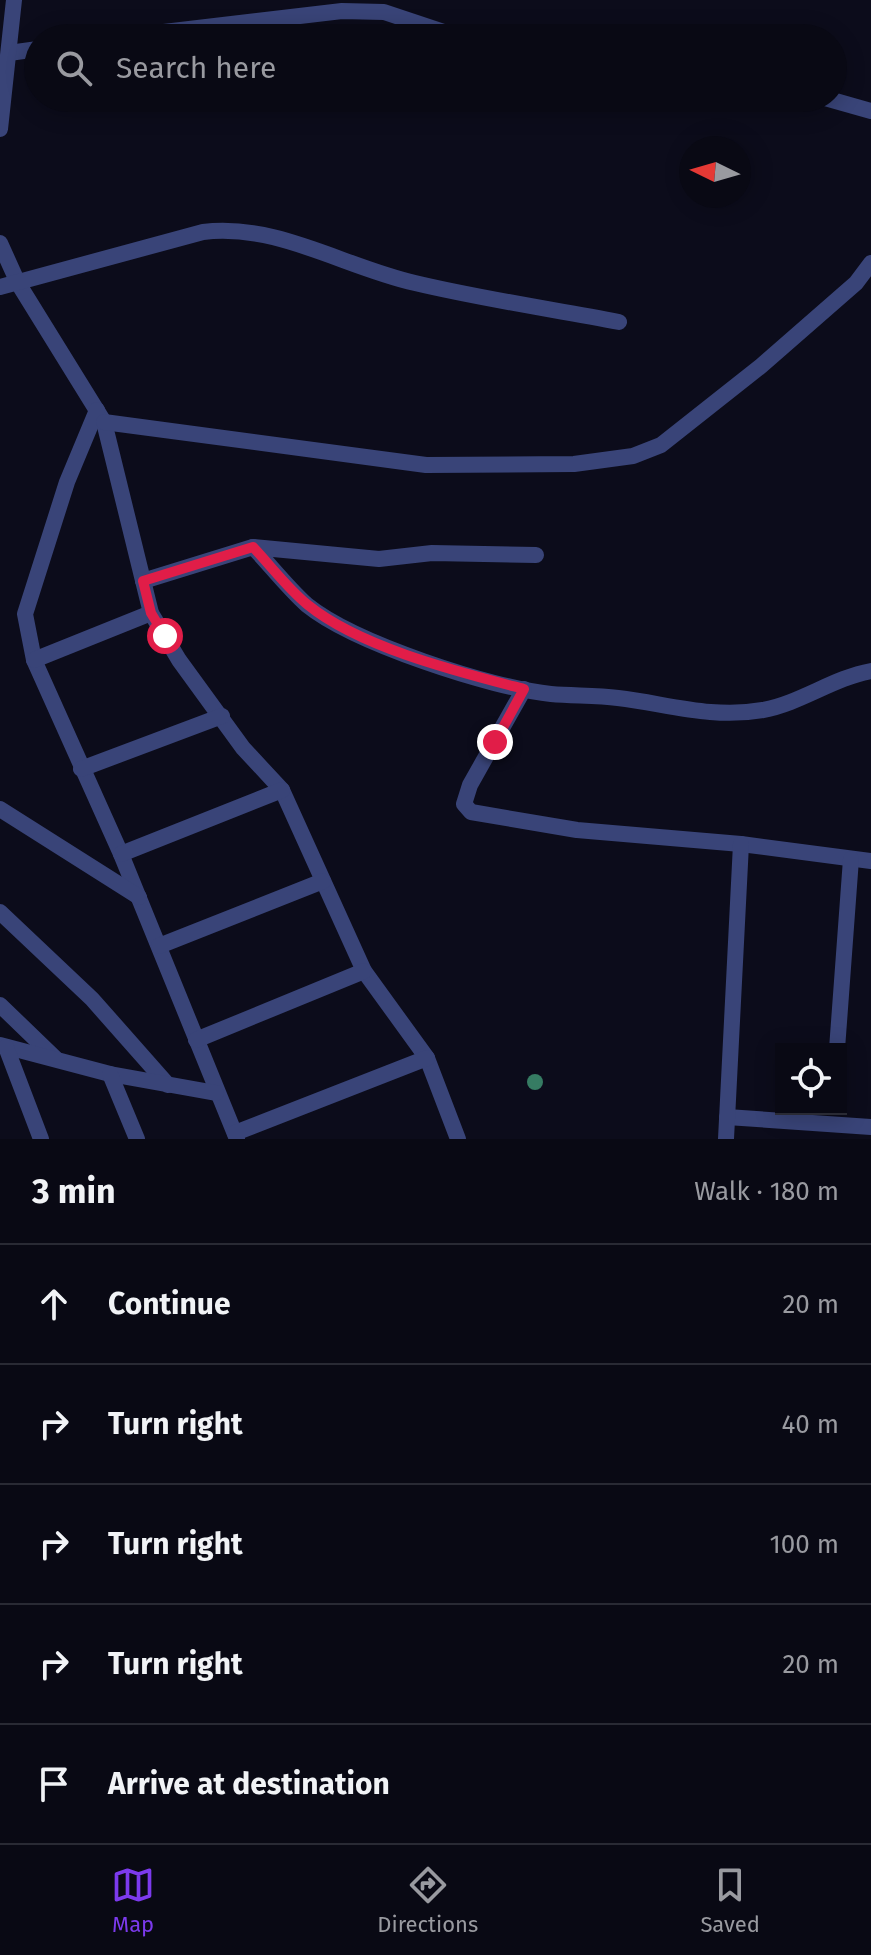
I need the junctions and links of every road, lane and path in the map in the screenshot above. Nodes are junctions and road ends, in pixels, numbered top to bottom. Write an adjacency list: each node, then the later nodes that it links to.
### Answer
1 (14, 0): 5 (street)
2 (232, 24): 3 (street)
3 (420, 24)
4 (24, 51): 5 (street)
5 (9, 53): 8 (street)
6 (847, 104): 7 (street)
7 (871, 111)
8 (0, 129)
9 (0, 243): 11 (street)
10 (871, 263): 14 (street)
11 (18, 283): 12 (street); 13 (street); 14 (street)
12 (0, 287)
13 (619, 322)
14 (100, 416): 17 (street); 19 (street)
15 (253, 547): 16 (street); 17 (street); 21 (street)
16 (536, 555)
17 (143, 581): 18 (street)
18 (151, 613): 19 (street); 22 (street)
19 (34, 660): 23 (street)
20 (871, 671): 21 (street)
21 (524, 689): 26 (street)
22 (222, 716): 23 (street); 24 (street)
23 (81, 769): 27 (street)
24 (282, 790): 27 (street); 30 (street)
25 (0, 809): 31 (street)
26 (741, 844): 28 (street); 45 (street)
27 (121, 854): 31 (street)
28 (851, 859): 29 (street); 37 (street)
29 (871, 861)
30 (323, 881): 33 (street); 34 (street)
31 (139, 897): 33 (street)
32 (0, 912): 42 (street)
33 (159, 946): 36 (street)
34 (364, 971): 36 (street); 39 (street)
35 (0, 1005): 40 (street)
36 (196, 1040): 43 (street)
37 (837, 1043)
38 (3, 1046): 40 (street); 48 (street)
39 (427, 1058): 47 (street); 50 (street)
40 (56, 1059): 41 (street)
41 (110, 1074): 42 (street); 49 (street)
42 (168, 1085): 43 (street)
43 (216, 1093): 47 (street)
44 (832, 1116): 45 (street); 46 (street)
45 (727, 1117): 51 (street)
46 (867, 1131)
47 (236, 1136)
48 (41, 1139)
49 (137, 1139)
50 (458, 1139)
51 (726, 1139)

